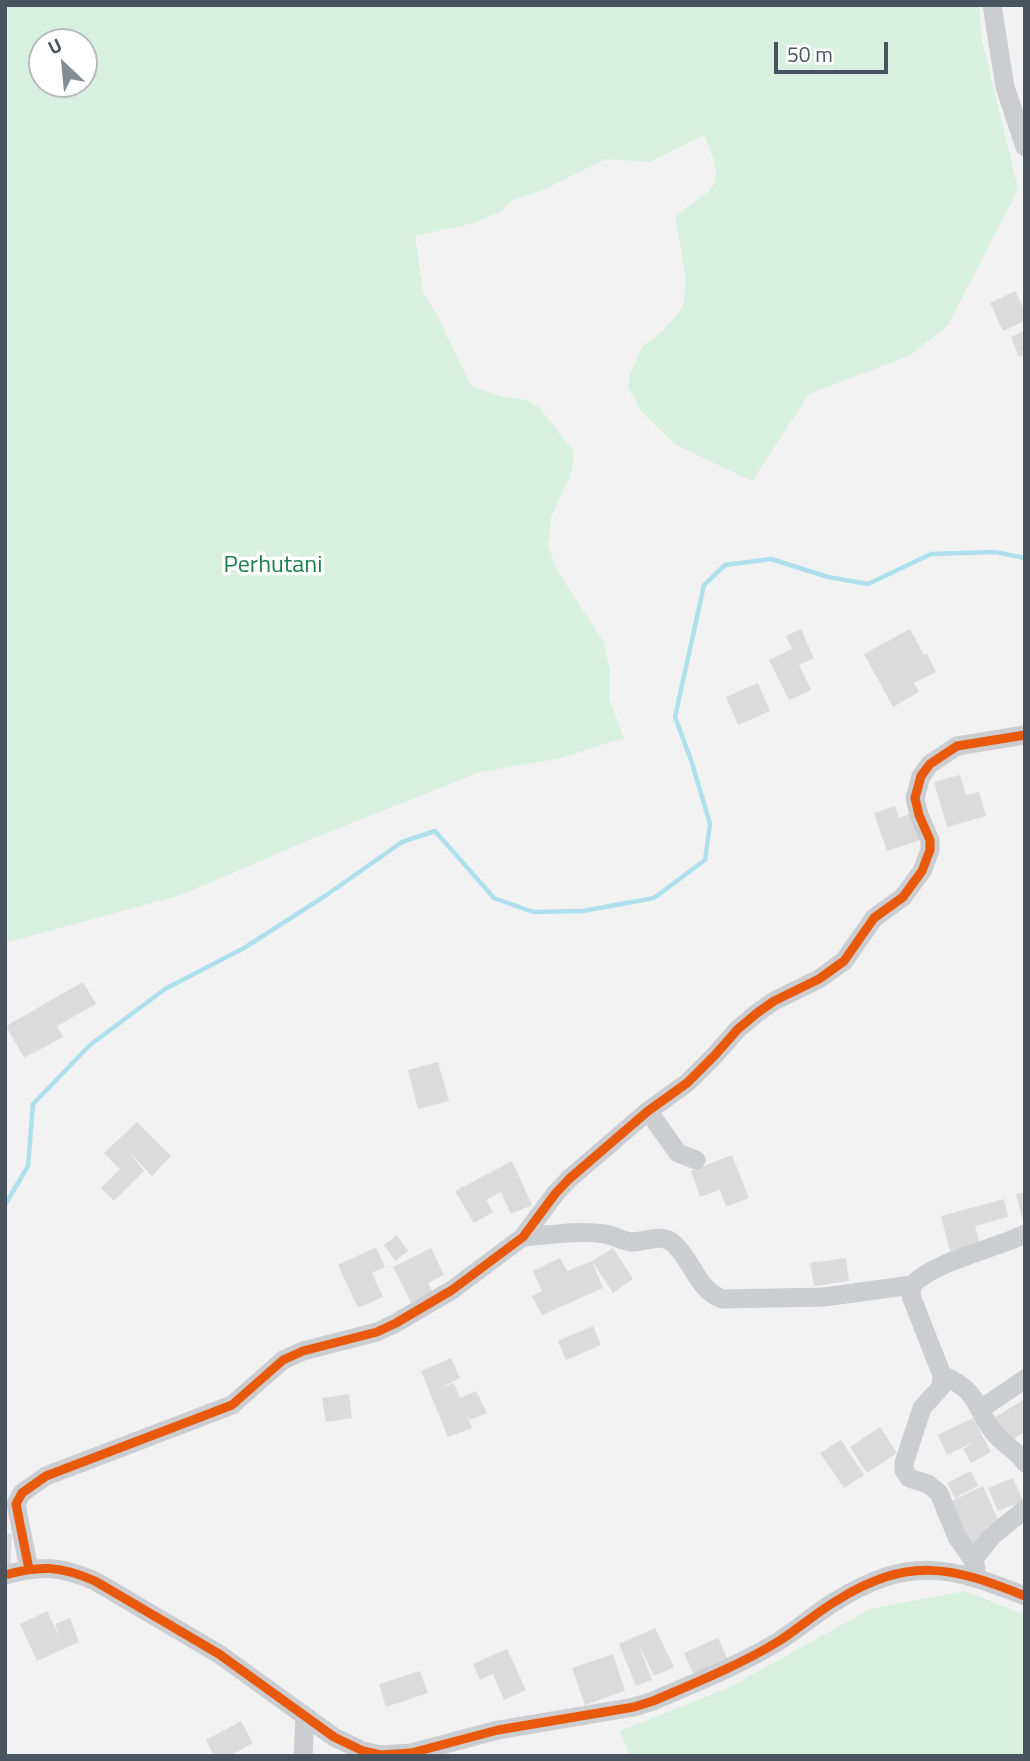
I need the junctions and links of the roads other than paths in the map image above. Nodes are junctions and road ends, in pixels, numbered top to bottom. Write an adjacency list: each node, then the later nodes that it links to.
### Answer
1 (992, 5): 2 (street)
2 (1025, 148)
3 (1025, 735): 4 (street)
4 (648, 1111): 5 (street); 7 (street)
5 (696, 1160)
6 (1025, 1234): 8 (street)
7 (523, 1237): 8 (street); 13 (street)
8 (912, 1285): 9 (street)
9 (942, 1375): 11 (street); 15 (street)
10 (1025, 1379): 11 (street)
11 (981, 1409): 12 (street)
12 (1025, 1464)
13 (11, 1504): 16 (street)
14 (1025, 1509): 15 (street)
15 (973, 1560): 18 (street)
16 (29, 1569): 17 (street); 20 (street)
17 (5, 1575)
18 (981, 1579): 19 (street); 20 (street)
19 (1025, 1596)
20 (305, 1717): 21 (street)
21 (303, 1756)

